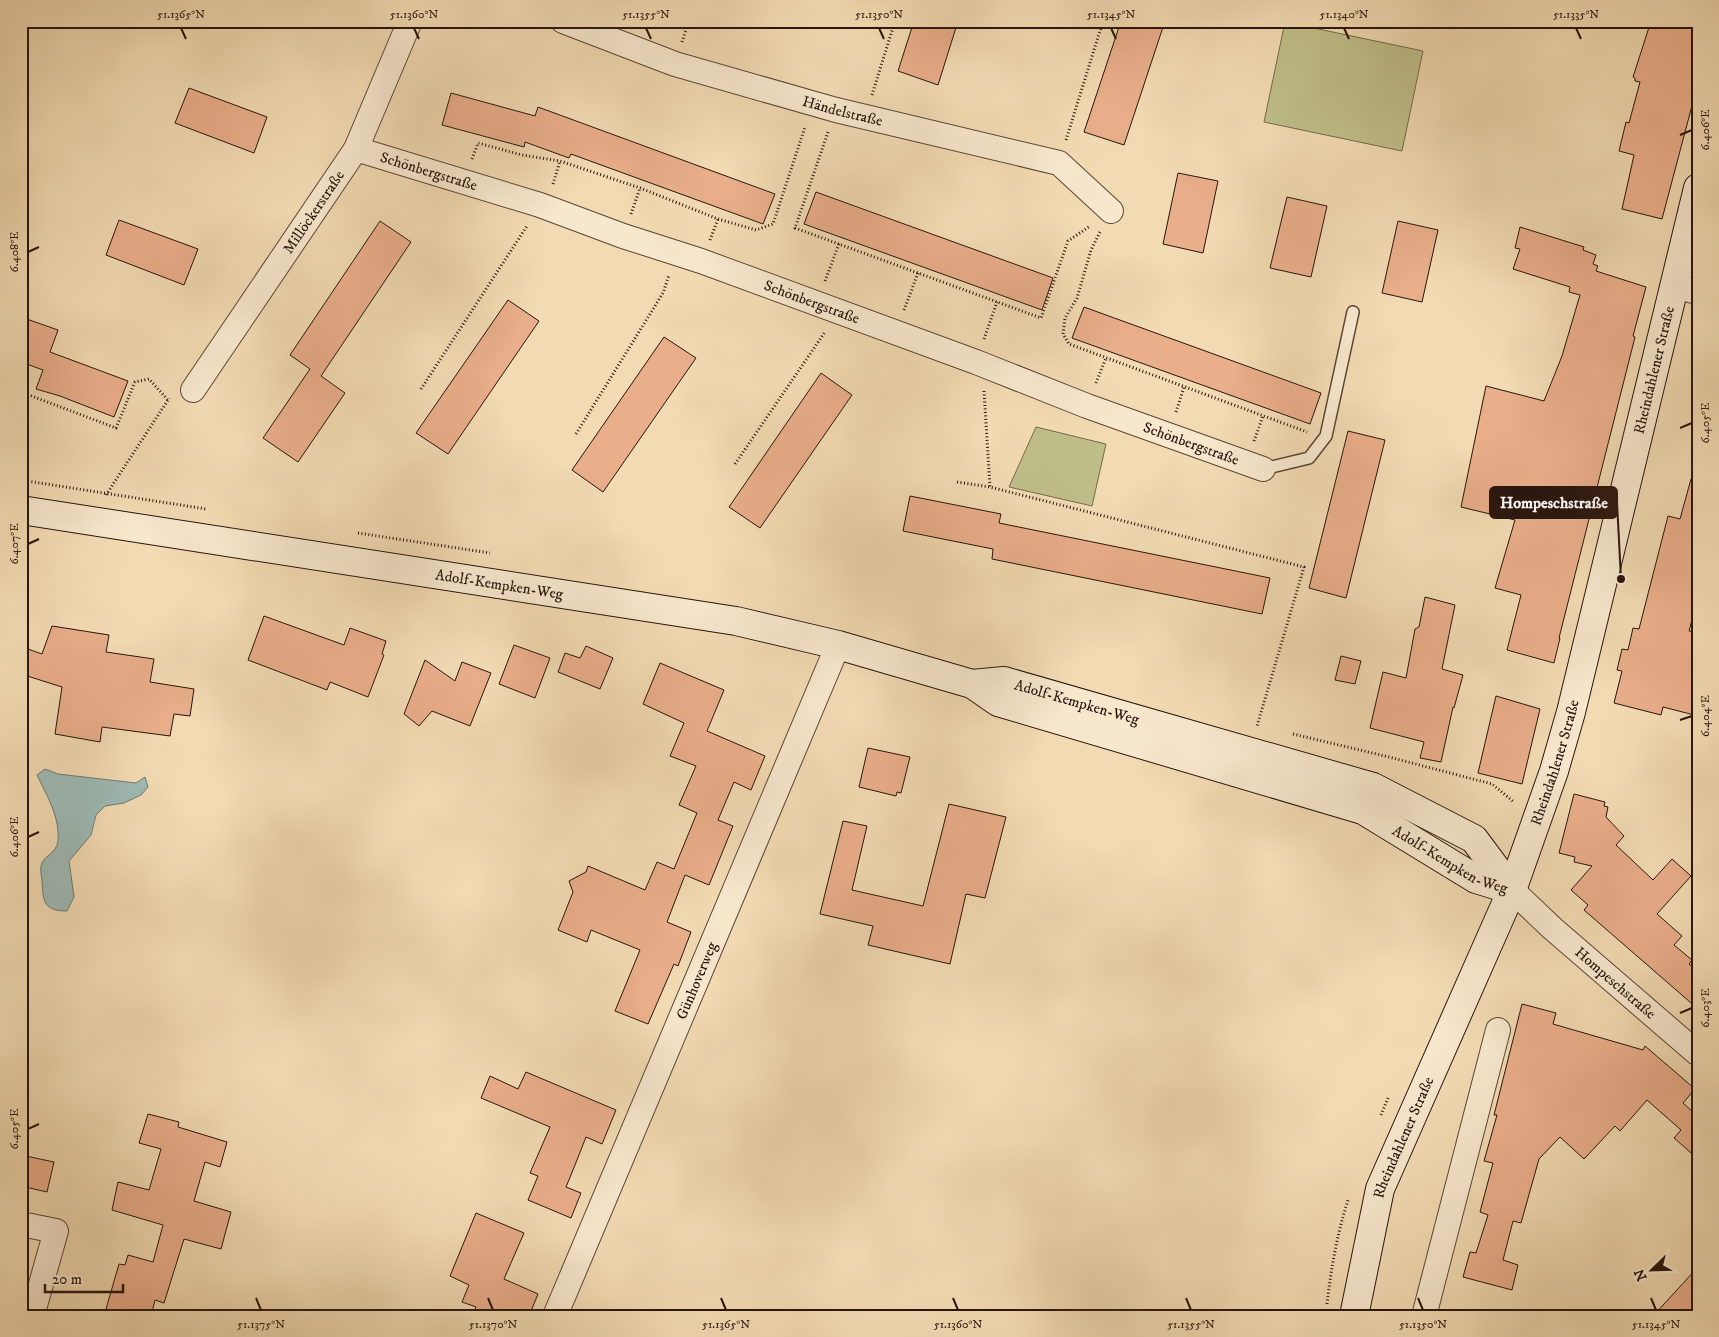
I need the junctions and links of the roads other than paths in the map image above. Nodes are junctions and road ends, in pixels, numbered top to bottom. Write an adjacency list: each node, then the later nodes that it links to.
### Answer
1 (410, 21): 3 (street, Millöckerstraße)
2 (563, 21): 5 (street, Händelstraße)
3 (356, 149): 8 (street, Millöckerstraße); 9 (street, Schönbergstraße)
4 (1698, 188): 6 (main road, Rheindahlener Straße)
5 (1111, 211)
6 (1685, 289): 13 (main road, Rheindahlener Straße)
7 (1353, 312): 9 (lane)
8 (193, 390)
9 (1263, 469)
10 (21, 510): 11 (main road, Adolf-Kempken-Weg)
11 (838, 645): 12 (main road, Adolf-Kempken-Weg); 18 (street, Günhoverweg)
12 (972, 684): 13 (main road, Adolf-Kempken-Weg); 13 (main road, Adolf-Kempken-Weg)
13 (1512, 890): 15 (street, Hompeschstraße); 19 (main road, Rheindahlener Straße)
14 (1498, 1030): 20 (street)
15 (1698, 1054)
16 (21, 1224): 17 (street)
17 (32, 1316)
18 (555, 1316)
19 (1354, 1316)
20 (1424, 1316)

